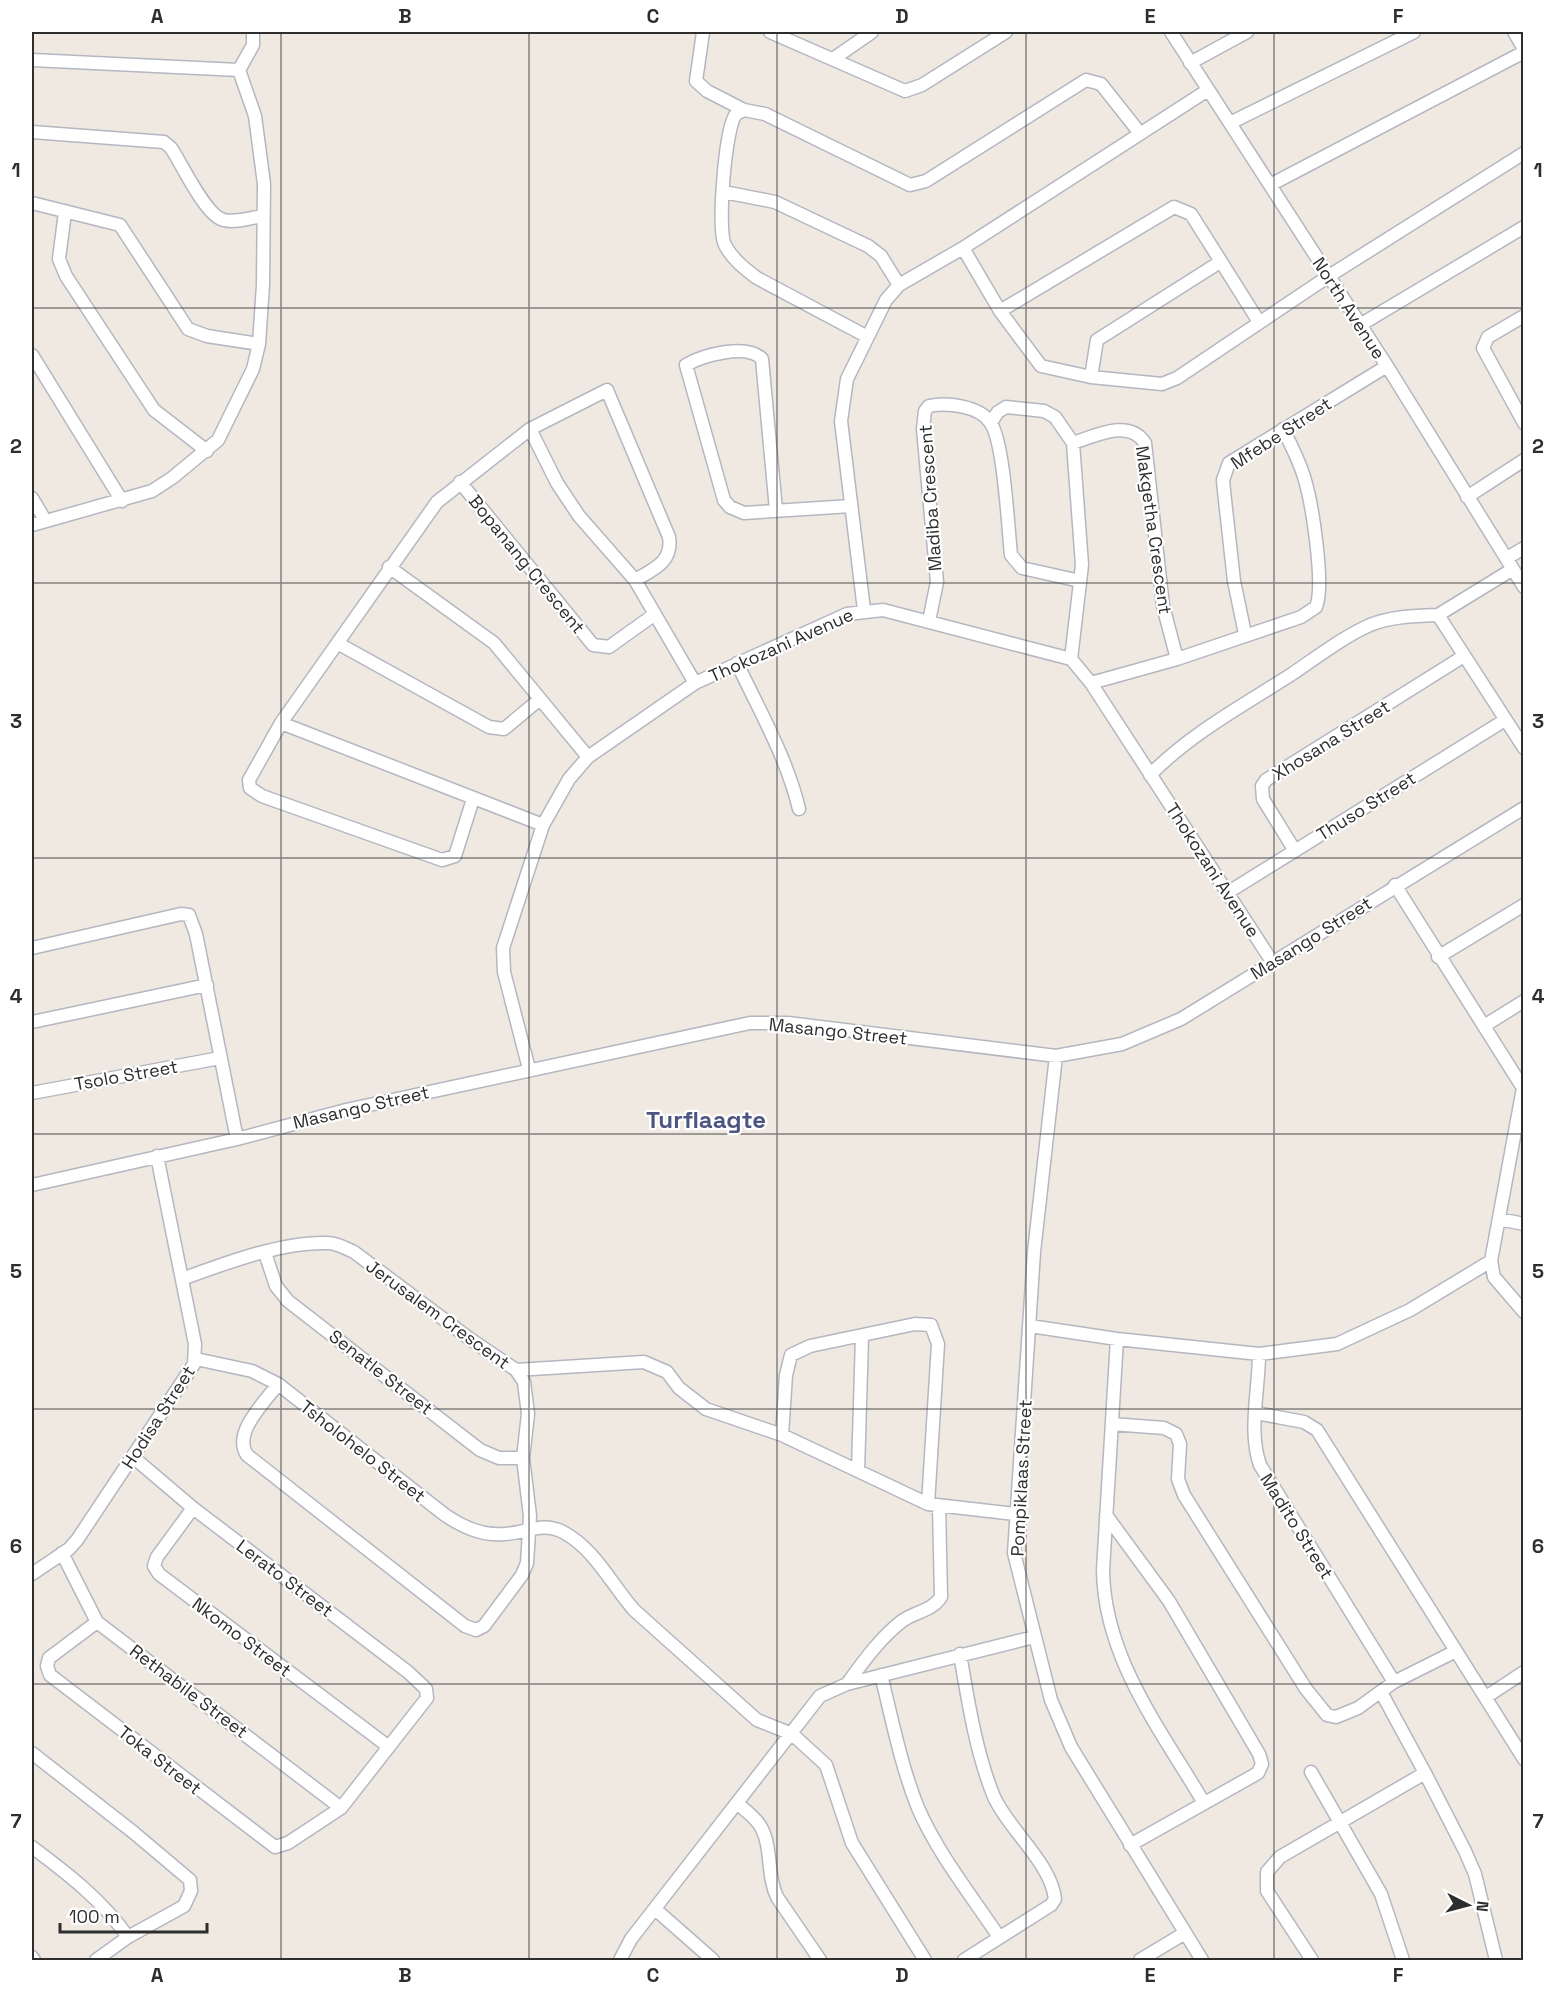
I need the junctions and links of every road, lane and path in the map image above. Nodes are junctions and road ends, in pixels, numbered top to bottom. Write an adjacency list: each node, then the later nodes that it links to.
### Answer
1 (253, 32): 14 (street)
2 (703, 32): 16 (street)
3 (770, 32): 11 (street)
4 (872, 32): 11 (street)
5 (1006, 32): 11 (street)
6 (1171, 32): 13 (street, North Avenue)
7 (1247, 32): 13 (street)
8 (1414, 32): 17 (street)
9 (1514, 32): 10 (street)
10 (1524, 50): 21 (street)
11 (833, 59)
12 (32, 60): 14 (street)
13 (1190, 63): 15 (street, North Avenue)
14 (239, 70): 25 (street)
15 (1208, 90): 17 (street, North Avenue); 19 (street)
16 (744, 111): 19 (street); 22 (street)
17 (1230, 123): 21 (street, North Avenue)
18 (32, 132): 25 (street)
19 (1139, 132): 27 (street)
20 (1524, 153): 29 (street)
21 (1270, 185): 29 (street, North Avenue)
22 (724, 192): 30 (street); 35 (street)
23 (32, 203): 24 (street)
24 (65, 213): 36 (street); 45 (street)
25 (262, 216): 36 (street)
26 (1524, 227): 34 (street)
27 (963, 248): 30 (street); 31 (street)
28 (1220, 262): 31 (street); 33 (street); 39 (street)
29 (1329, 276): 33 (street); 34 (street, North Avenue)
30 (898, 285): 35 (street)
31 (1000, 311): 39 (street)
32 (1524, 315): 41 (street)
33 (1259, 322): 39 (street)
34 (1360, 326): 38 (street, North Avenue)
35 (867, 336): 51 (street)
36 (259, 344): 45 (street)
37 (32, 355): 50 (street)
38 (1387, 366): 43 (street, Mfebe Street); 48 (street, North Avenue)
39 (1090, 377)
40 (991, 422): 44 (street); 59 (street); 64 (street, Madiba Crescent)
41 (1524, 423)
42 (530, 429): 47 (street, Bopanang Crescent); 58 (street); 58 (street, Bopanang Crescent)
43 (1283, 429): 65 (street, Mfebe Street); 65 (street)
44 (1072, 443): 59 (street); 69 (street, Makgetha Crescent)
45 (207, 451): 50 (street)
46 (1524, 460): 48 (street)
47 (460, 482): 57 (street); 62 (street, Bopanang Crescent)
48 (1467, 497): 56 (street, North Avenue)
49 (32, 498): 53 (street)
50 (122, 501): 53 (street)
51 (851, 506): 52 (street); 61 (street)
52 (776, 510): 52 (street)
53 (45, 520): 54 (street)
54 (32, 525)
55 (1524, 548): 56 (street)
56 (1510, 563): 60 (street, North Avenue); 63 (street)
57 (389, 567): 66 (street); 73 (street)
58 (635, 580): 62 (street)
59 (1080, 581): 68 (street)
60 (1524, 586)
61 (864, 610): 64 (street, Thokozani Avenue); 70 (street, Thokozani Avenue)
62 (655, 614): 71 (street)
63 (1438, 615): 67 (street); 78 (street)
64 (929, 621): 68 (street, Thokozani Avenue)
65 (1245, 634): 69 (street)
66 (339, 644): 73 (street); 75 (street)
67 (1464, 656): 74 (street); 83 (street, Xhosana Street)
68 (1071, 659): 72 (street, Thokozani Avenue)
69 (1177, 659): 72 (street)
70 (736, 663): 71 (street, Thokozani Avenue); 81 (street)
71 (695, 683): 77 (street, Thokozani Avenue)
72 (1091, 683): 78 (street, Thokozani Avenue)
73 (540, 699): 77 (street)
74 (1505, 720): 76 (street); 83 (street, Thuso Street)
75 (281, 723): 79 (street); 79 (street)
76 (1524, 748)
77 (588, 757): 82 (street, Thokozani Avenue)
78 (1150, 775): 85 (street, Thokozani Avenue)
79 (473, 799): 82 (street)
80 (1524, 808): 84 (street, Masango Street)
81 (799, 809)
82 (543, 825): 96 (street, Thokozani Avenue)
83 (1295, 850): 85 (street, Thuso Street)
84 (1395, 885): 88 (street); 89 (street, Masango Street)
85 (1227, 893): 89 (street, Thokozani Avenue)
86 (1524, 905): 88 (street)
87 (32, 948): 90 (street)
88 (1438, 957): 93 (street)
89 (1273, 963): 94 (street, Masango Street)
90 (207, 985): 92 (street); 95 (street)
91 (1524, 1001): 93 (street)
92 (32, 1022)
93 (1484, 1026): 97 (street)
94 (1056, 1056): 96 (street, Masango Street); 109 (street, Pompiklaas Street)
95 (220, 1058): 98 (street, Tsolo Street); 99 (street)
96 (529, 1070): 99 (street, Masango Street)
97 (1523, 1088): 101 (street)
98 (32, 1093)
99 (237, 1139): 100 (street, Masango Street)
100 (157, 1156): 102 (street, Masango Street); 107 (street, Hodisa Street)
101 (1517, 1160): 103 (street)
102 (32, 1185)
103 (1499, 1219): 104 (street); 106 (street)
104 (1524, 1224)
105 (265, 1253): 107 (street, Jerusalem Crescent); 114 (street, Jerusalem Crescent); 120 (street, Senatle Street)
106 (1491, 1261): 108 (street); 112 (street)
107 (182, 1279): 113 (street, Hodisa Street)
108 (1524, 1312)
109 (1030, 1326): 111 (street); 124 (street, Pompiklaas Street)
110 (862, 1337): 118 (street); 121 (street); 122 (street)
111 (1117, 1339): 112 (street); 117 (street)
112 (1259, 1353): 116 (street, Madito Street)
113 (196, 1359): 115 (street, Tsholohelo Street); 119 (street, Hodisa Street)
114 (516, 1370): 118 (street); 120 (street, Jerusalem Crescent)
115 (278, 1384): 126 (street, Tsholohelo Street); 126 (street, Jerusalem Crescent)
116 (1256, 1413): 131 (street); 135 (street, Madito Street)
117 (1112, 1424): 125 (street); 137 (street)
118 (782, 1435): 121 (street)
119 (133, 1457): 123 (street, Lerato Street); 127 (street, Hodisa Street)
120 (523, 1458): 126 (street, Jerusalem Crescent)
121 (858, 1471): 122 (street)
122 (933, 1505): 124 (street); 136 (street)
123 (193, 1508): 140 (street, Lerato Street); 140 (street, Nkomo Street)
124 (1016, 1514): 130 (street, Pompiklaas Street)
125 (1106, 1515): 146 (street); 146 (street)
126 (530, 1528): 139 (street, Tsholohelo Street)
127 (62, 1554): 128 (street, Hodisa Street); 129 (street, Rethabile Street)
128 (32, 1574)
129 (97, 1622): 147 (street, Rethabile Street); 147 (street, Toka Street)
130 (1034, 1636): 132 (street); 149 (street, Pompiklaas Street)
131 (1456, 1651): 135 (street); 138 (street)
132 (960, 1654): 134 (street); 154 (street)
133 (1524, 1672): 138 (street)
134 (881, 1675): 136 (street); 154 (street)
135 (1394, 1682): 137 (street)
136 (847, 1684): 139 (street)
137 (1381, 1692): 144 (street)
138 (1486, 1697): 142 (street)
139 (792, 1734): 145 (street); 159 (street)
140 (389, 1747): 147 (street)
141 (32, 1753): 153 (street)
142 (1524, 1759)
143 (1311, 1772): 148 (street)
144 (1425, 1773): 148 (street); 165 (street)
145 (738, 1803): 151 (street); 158 (street)
146 (1204, 1803): 149 (street)
147 (341, 1808)
148 (1341, 1822): 163 (street); 164 (street)
149 (1130, 1845): 152 (street, Pompiklaas Street)
150 (32, 1847): 153 (street)
151 (655, 1910): 156 (street); 157 (street)
152 (1185, 1933): 161 (street); 162 (street, Pompiklaas Street)
153 (128, 1937): 155 (street)
154 (999, 1937): 160 (street)
155 (96, 1960)
156 (620, 1960)
157 (713, 1960)
158 (820, 1960)
159 (925, 1960)
160 (964, 1960)
161 (1140, 1960)
162 (1202, 1960)
163 (1312, 1960)
164 (1403, 1960)
165 (1496, 1960)

